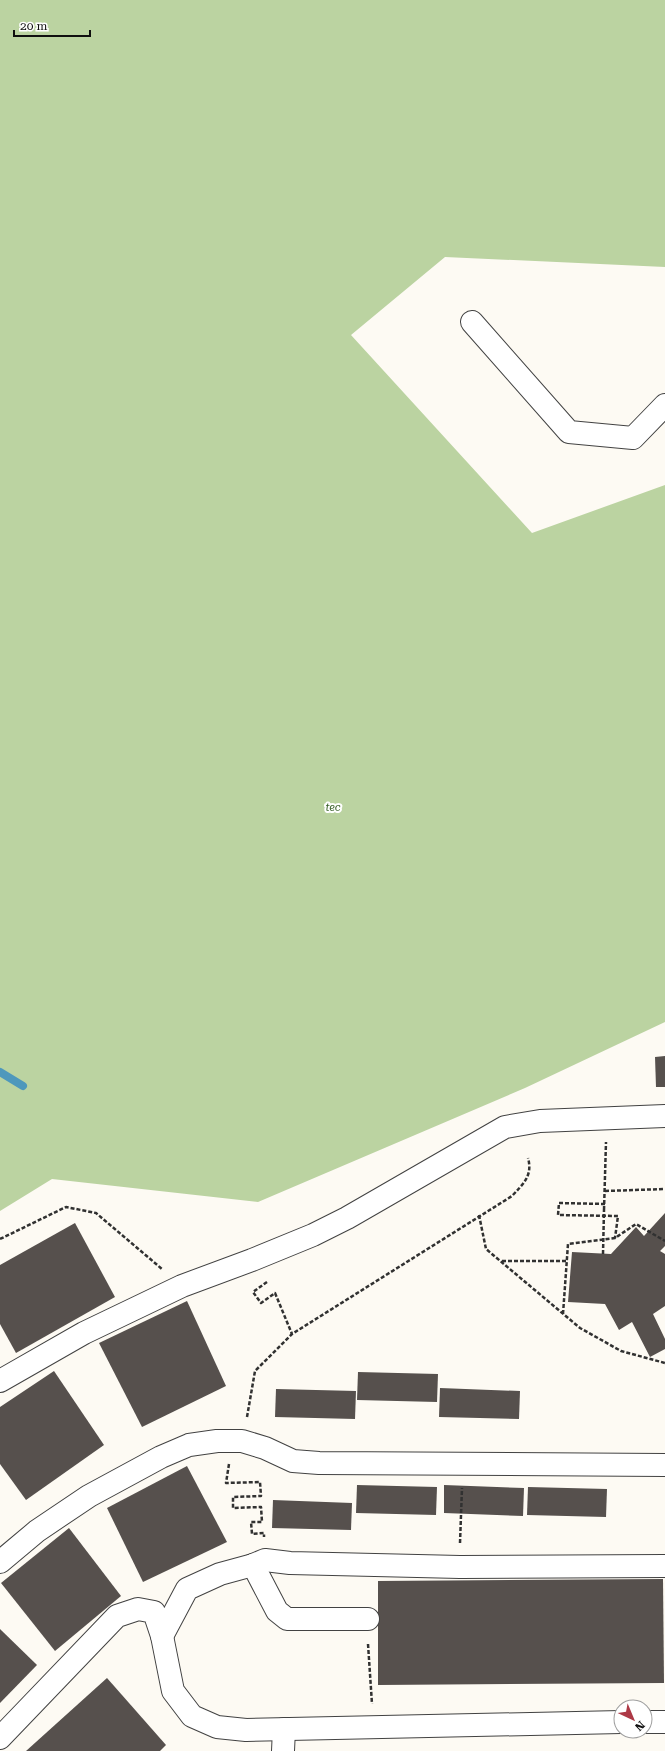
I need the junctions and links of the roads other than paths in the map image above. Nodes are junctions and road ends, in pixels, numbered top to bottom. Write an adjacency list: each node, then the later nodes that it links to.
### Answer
1 (472, 322): 2 (street)
2 (665, 405)
3 (665, 1116): 4 (street)
4 (0, 1381)
5 (665, 1465): 6 (street)
6 (0, 1562)
7 (259, 1562): 8 (street); 9 (street); 10 (street)
8 (665, 1566)
9 (368, 1619)
10 (162, 1636): 14 (street); 15 (street)
11 (613, 1722): 14 (street)
12 (653, 1722): 13 (street)
13 (665, 1722)
14 (284, 1729): 16 (street)
15 (0, 1738)
16 (283, 1751)

